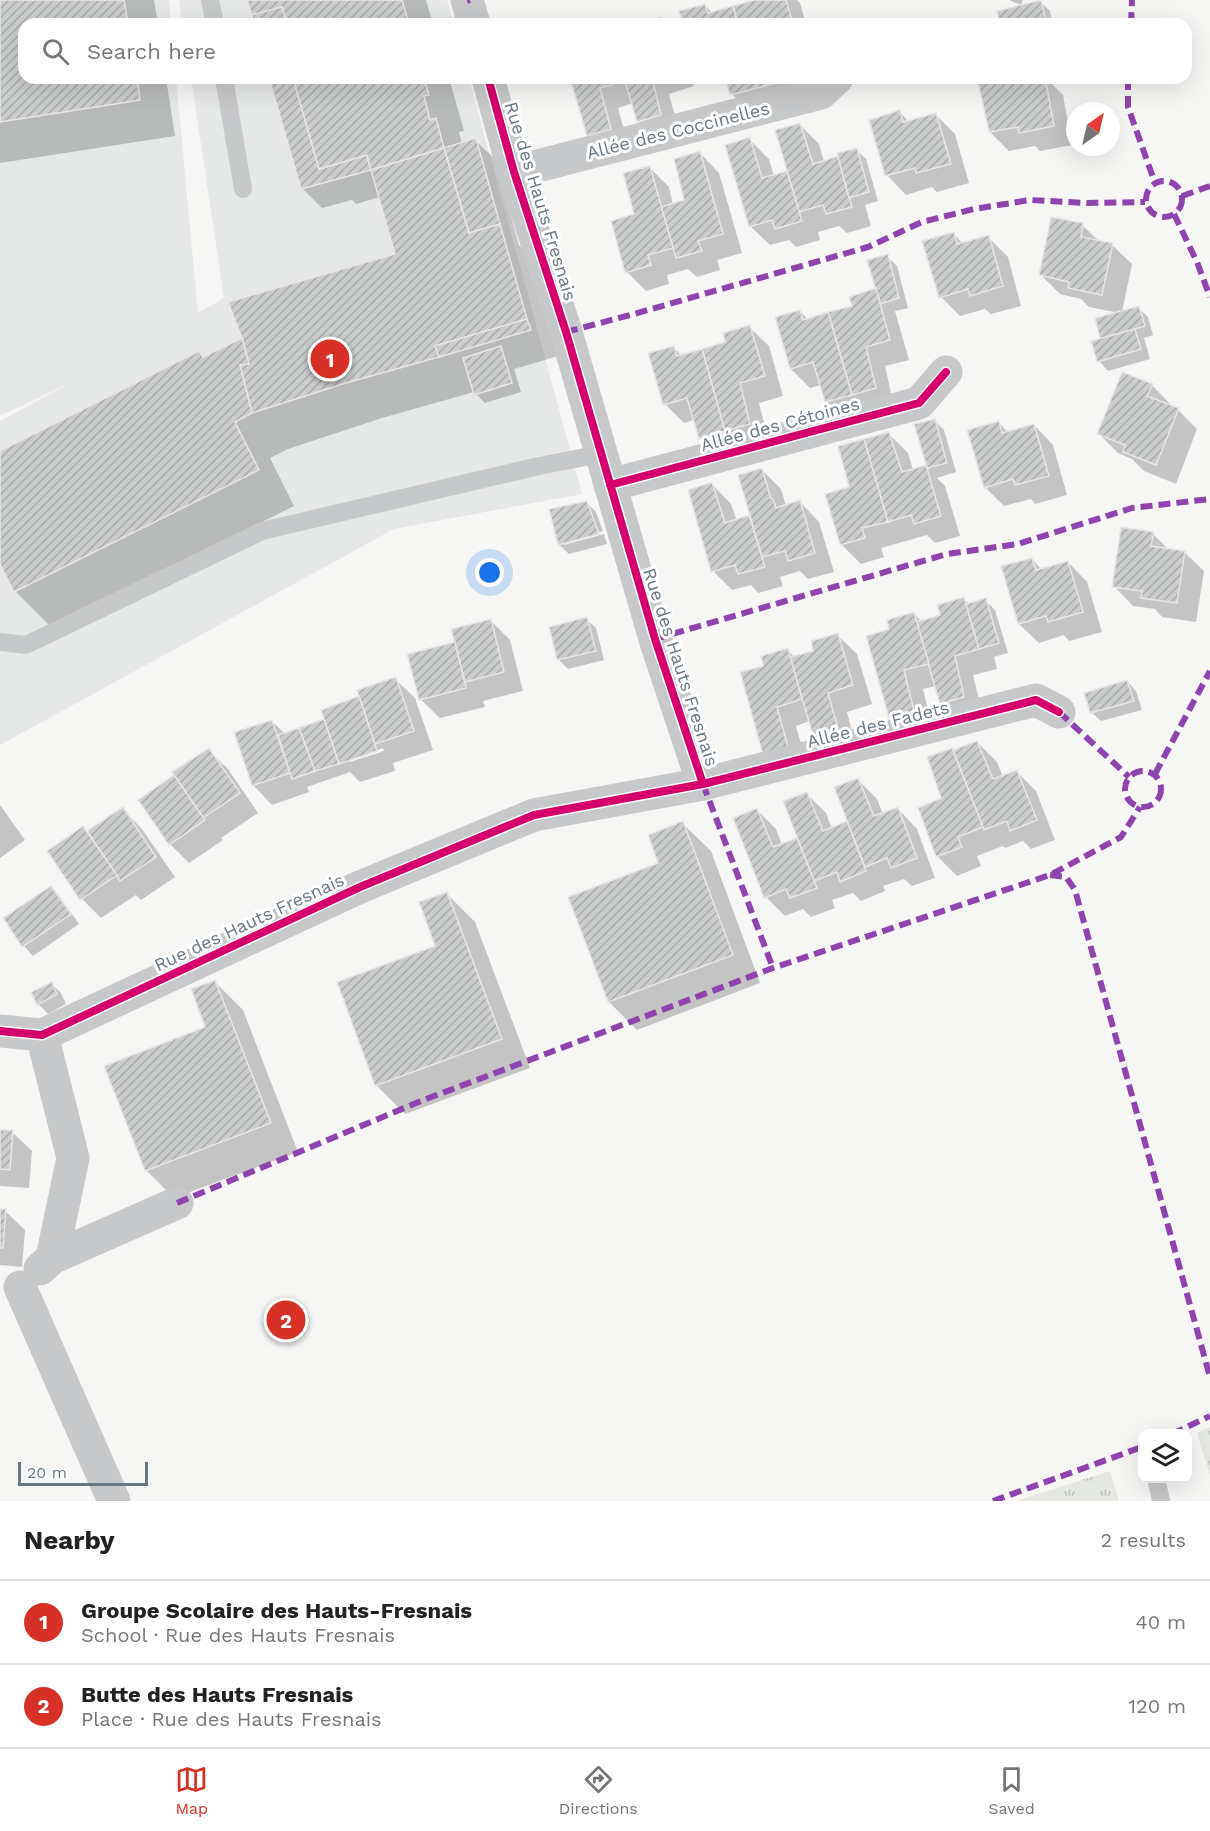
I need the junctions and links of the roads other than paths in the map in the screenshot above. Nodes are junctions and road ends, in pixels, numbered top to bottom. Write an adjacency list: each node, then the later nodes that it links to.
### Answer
1 (210, 0): 3 (lane)
2 (467, 0): 4 (street)
3 (214, 18)
4 (472, 18)
5 (225, 84): 9 (lane)
6 (490, 84): 8 (street, Rue des Hauts Fresnais)
7 (831, 84): 8 (street, Allée des Coccinelles)
8 (514, 172): 11 (street, Rue des Hauts Fresnais)
9 (243, 189)
10 (946, 372): 11 (street, Allée des Cétoines)
11 (605, 469): 12 (lane); 14 (street, Rue des Hauts Fresnais)
12 (0, 642)
13 (1059, 712): 14 (street, Allée des Fadets)
14 (703, 784): 16 (street, Rue des Hauts Fresnais)
15 (0, 1031): 16 (street)
16 (42, 1035): 18 (street)
17 (177, 1203): 18 (street)
18 (52, 1258): 19 (street)
19 (10, 1293): 21 (street)
20 (1157, 1483): 22 (lane)
21 (114, 1501)
22 (1161, 1501)

